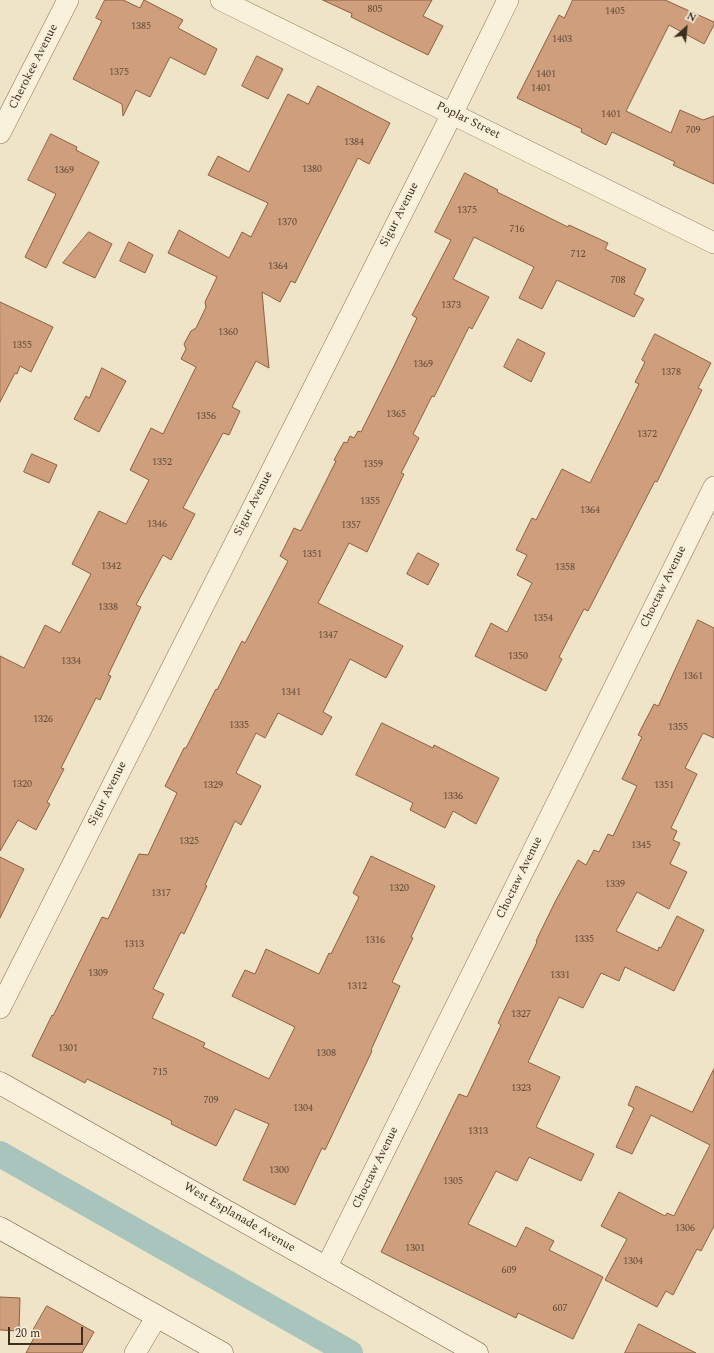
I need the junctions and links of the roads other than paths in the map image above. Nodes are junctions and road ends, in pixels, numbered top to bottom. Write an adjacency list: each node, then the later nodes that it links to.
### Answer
1 (68, 0): 5 (street, Cherokee Avenue)
2 (221, 0): 4 (street, Poplar Street)
3 (508, 0): 4 (street, Sigur Avenue)
4 (452, 114): 6 (street, Poplar Street); 8 (street, Sigur Avenue)
5 (0, 133)
6 (714, 243)
7 (714, 487): 11 (street, Choctaw Avenue)
8 (0, 1008)
9 (0, 1083): 11 (main road, West Esplanade Avenue)
10 (0, 1228): 12 (main road)
11 (326, 1268): 15 (main road, West Esplanade Avenue)
12 (157, 1316): 13 (street); 14 (main road)
13 (135, 1353)
14 (222, 1353)
15 (477, 1353)

